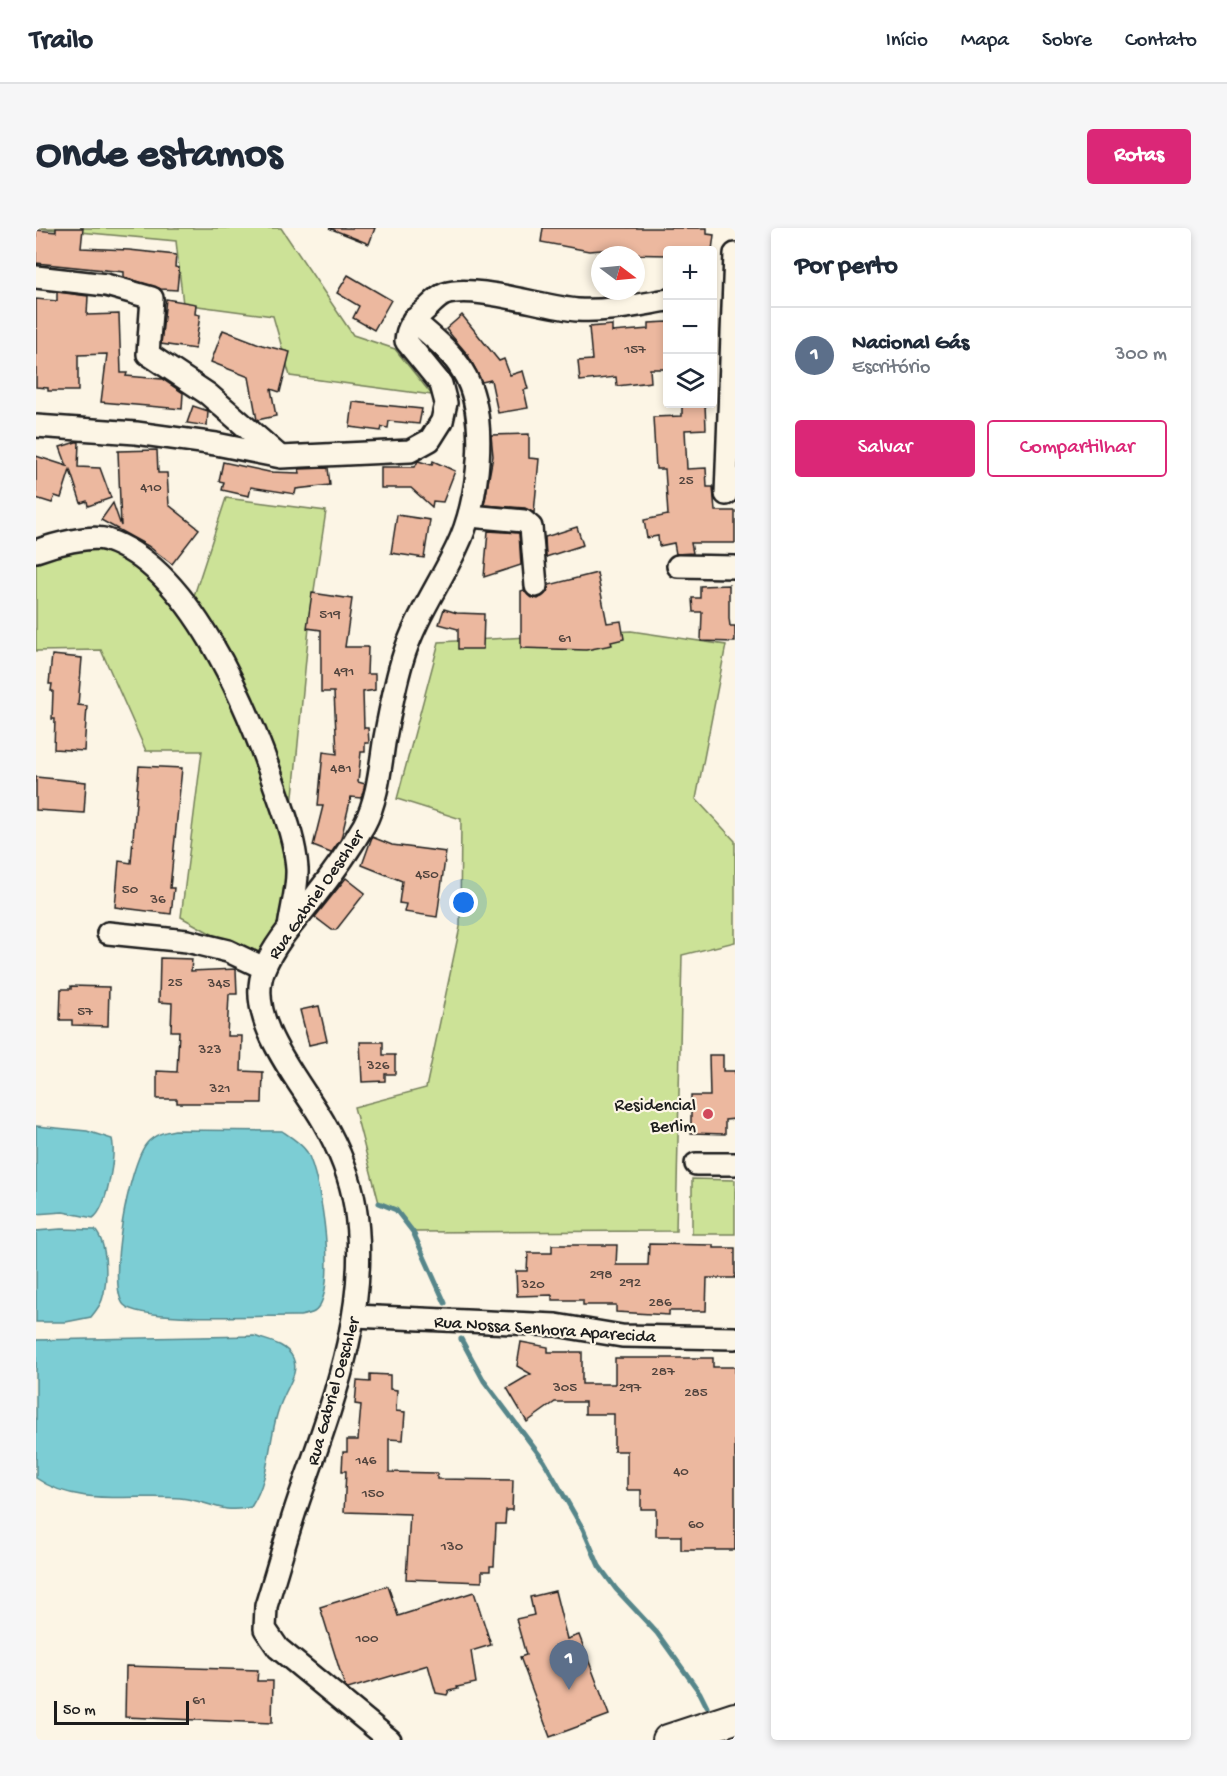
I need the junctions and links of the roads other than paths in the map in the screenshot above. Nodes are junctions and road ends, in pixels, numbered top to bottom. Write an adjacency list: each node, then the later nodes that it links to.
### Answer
1 (735, 254): 3 (street)
2 (36, 277): 8 (street)
3 (726, 290): 6 (street)
4 (663, 301): 5 (street)
5 (413, 320): 8 (street); 10 (street, Rua Gabriel Oeschler)
6 (732, 407): 9 (street)
7 (36, 426): 8 (street)
8 (280, 457)
9 (726, 494)
10 (470, 516): 14 (street); 15 (street, Rua Gabriel Oeschler)
11 (36, 551): 15 (street)
12 (678, 566): 13 (street)
13 (735, 567)
14 (536, 586)
15 (289, 929): 17 (street, Rua Gabriel Oeschler)
16 (108, 933): 17 (street)
17 (264, 968): 20 (street, Rua Gabriel Oeschler)
18 (696, 1164): 19 (street)
19 (735, 1164)
20 (354, 1316): 21 (street, Rua Nossa Senhora Aparecida); 23 (street, Rua Gabriel Oeschler)
21 (735, 1338)
22 (735, 1718): 24 (main road)
23 (390, 1740)
24 (668, 1740)

